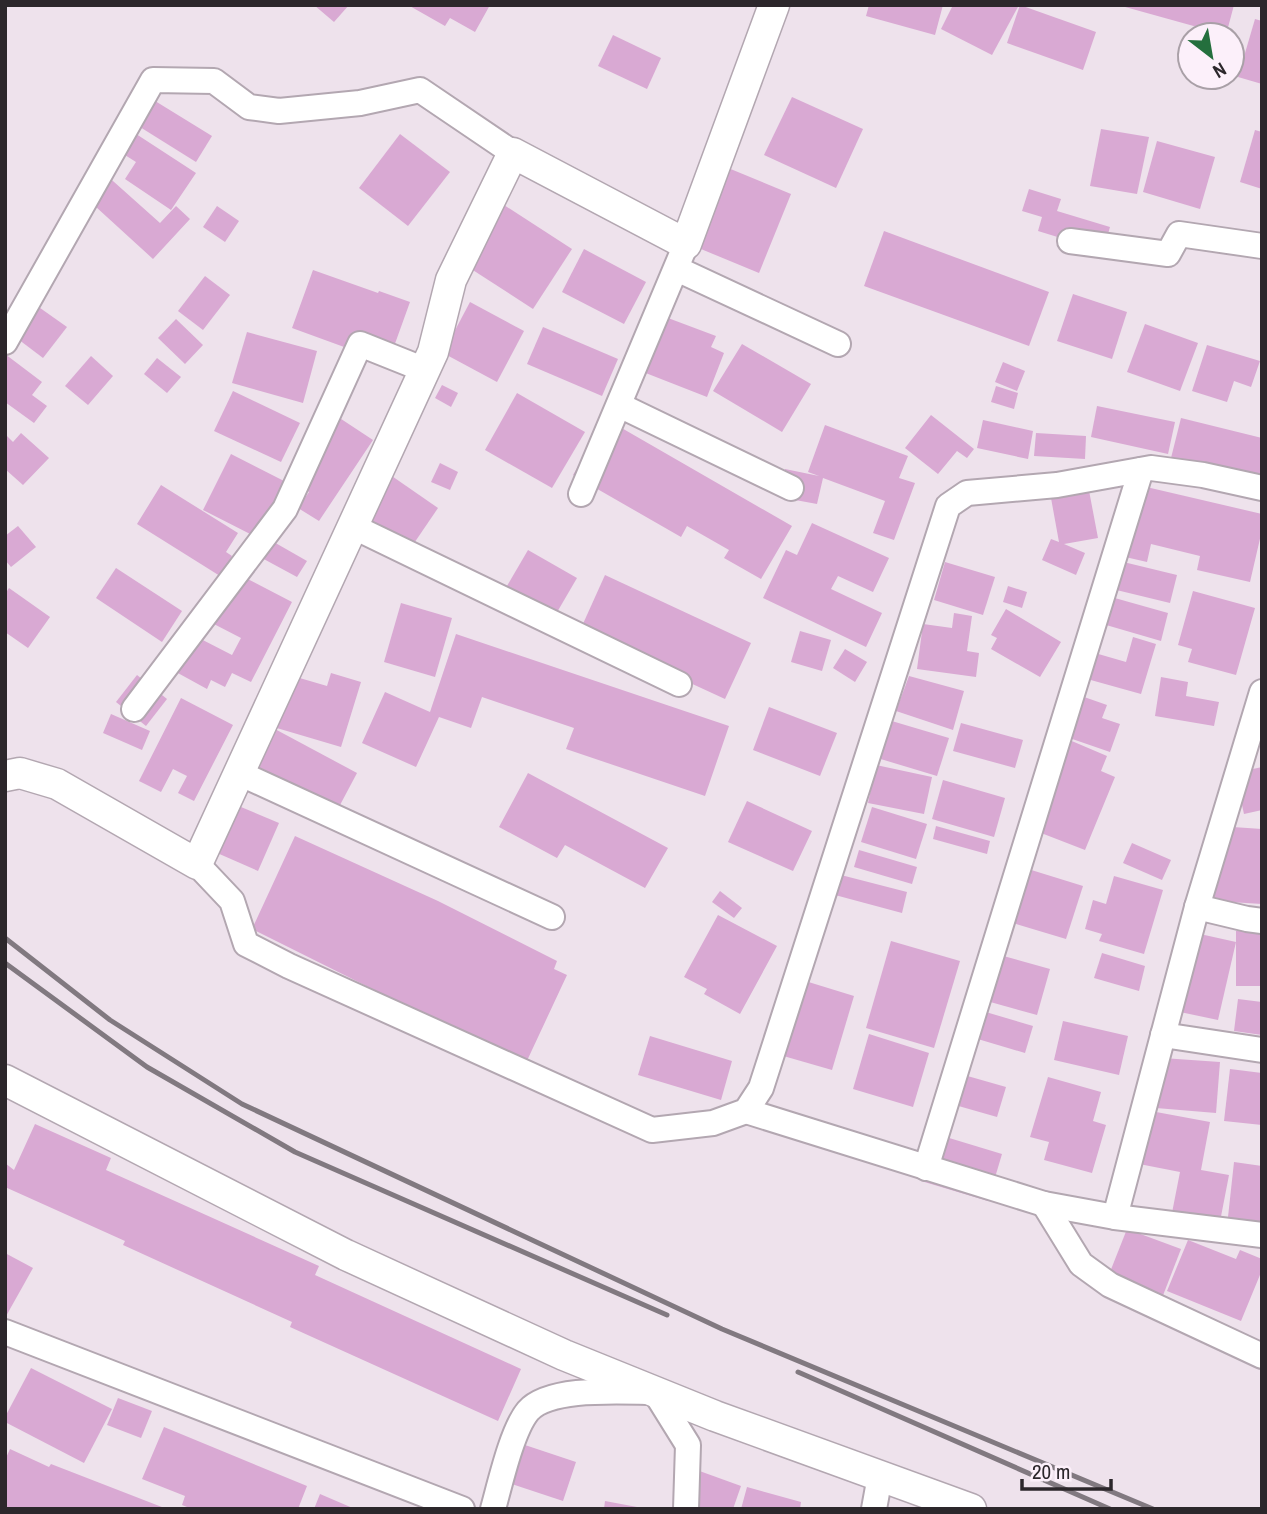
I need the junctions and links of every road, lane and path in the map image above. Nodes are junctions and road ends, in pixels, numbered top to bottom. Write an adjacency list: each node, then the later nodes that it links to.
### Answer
1 (774, 5): 5 (street)
2 (513, 153): 5 (street); 6 (street); 8 (street)
3 (1070, 241): 4 (street)
4 (1262, 246)
5 (681, 257): 7 (street); 9 (street)
6 (5, 342)
7 (838, 344)
8 (425, 370): 14 (street); 17 (street)
9 (619, 405): 11 (street); 13 (street)
10 (1141, 470): 12 (street); 28 (street); 29 (street)
11 (791, 488)
12 (1262, 488)
13 (581, 494)
14 (352, 526): 15 (street); 20 (street)
15 (679, 684)
16 (1262, 692): 18 (street)
17 (134, 709)
18 (1255, 735): 22 (street)
19 (10, 771): 21 (street)
20 (239, 773): 21 (street); 23 (street)
21 (197, 864): 28 (street)
22 (1197, 906): 24 (street); 25 (street)
23 (552, 917)
24 (1262, 921)
25 (1163, 1035): 26 (street); 31 (street)
26 (1262, 1050)
27 (5, 1080): 35 (street)
28 (746, 1111): 29 (street)
29 (926, 1168): 30 (street)
30 (1044, 1204): 31 (street); 34 (street)
31 (1115, 1217): 32 (street)
32 (1262, 1235)
33 (5, 1332): 37 (street)
34 (1262, 1356)
35 (655, 1392): 36 (street); 38 (street); 39 (street)
36 (880, 1476): 40 (street); 41 (street)
37 (462, 1509)
38 (493, 1509)
39 (686, 1509)
40 (874, 1509)
41 (971, 1509)

